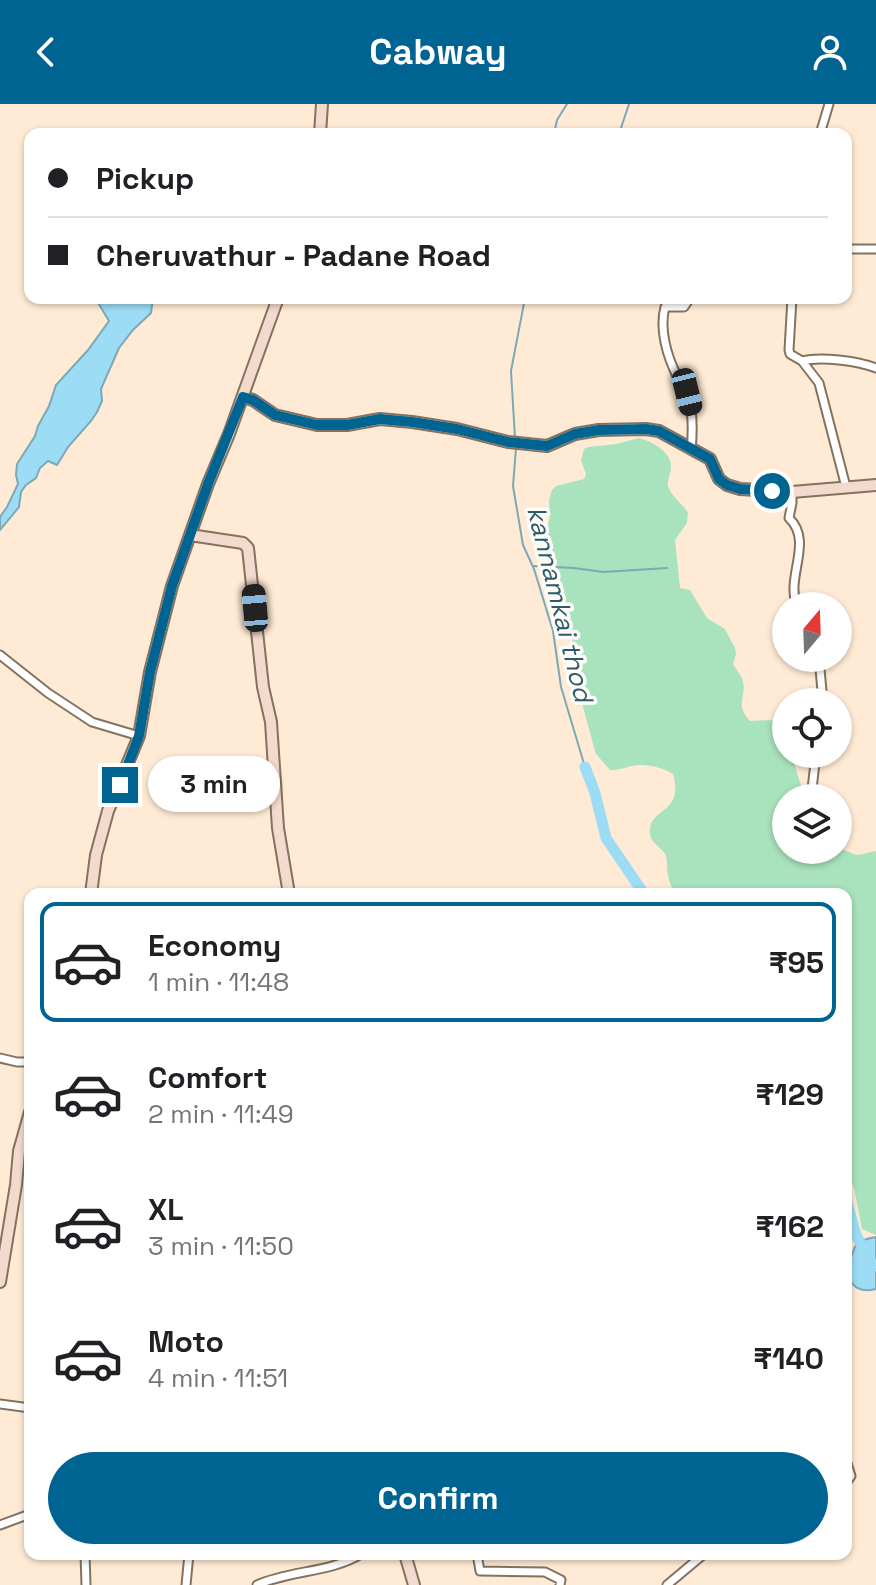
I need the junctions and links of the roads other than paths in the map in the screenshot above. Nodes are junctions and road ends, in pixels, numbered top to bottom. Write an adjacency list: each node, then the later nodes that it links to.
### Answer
1 (322, 104): 3 (street)
2 (829, 104): 4 (street)
3 (320, 128)
4 (822, 128)
5 (852, 249): 6 (street)
6 (876, 249)
7 (276, 304): 12 (street)
8 (686, 304): 13 (street)
9 (792, 304): 10 (street)
10 (802, 361): 11 (street); 15 (street)
11 (876, 368)
12 (243, 397): 13 (street); 17 (street)
13 (691, 450): 16 (street)
14 (876, 485): 15 (street)
15 (846, 487): 16 (street)
16 (792, 492): 18 (street)
17 (190, 535): 20 (street); 22 (street)
18 (794, 592)
19 (0, 655): 20 (street)
20 (139, 736): 21 (street)
21 (92, 888)
22 (288, 888)
23 (0, 1058): 24 (street)
24 (24, 1062)
25 (24, 1156): 26 (street)
26 (5, 1220): 27 (street)
27 (0, 1282)
28 (0, 1404): 29 (street)
29 (24, 1407)
30 (24, 1516): 31 (street)
31 (0, 1525)
32 (85, 1560): 38 (street)
33 (188, 1560): 39 (street)
34 (346, 1560): 40 (street)
35 (407, 1560): 41 (street)
36 (478, 1560): 42 (street)
37 (697, 1560): 43 (street)
38 (86, 1585)
39 (186, 1585)
40 (257, 1585)
41 (414, 1585)
42 (560, 1585)
43 (667, 1585)

